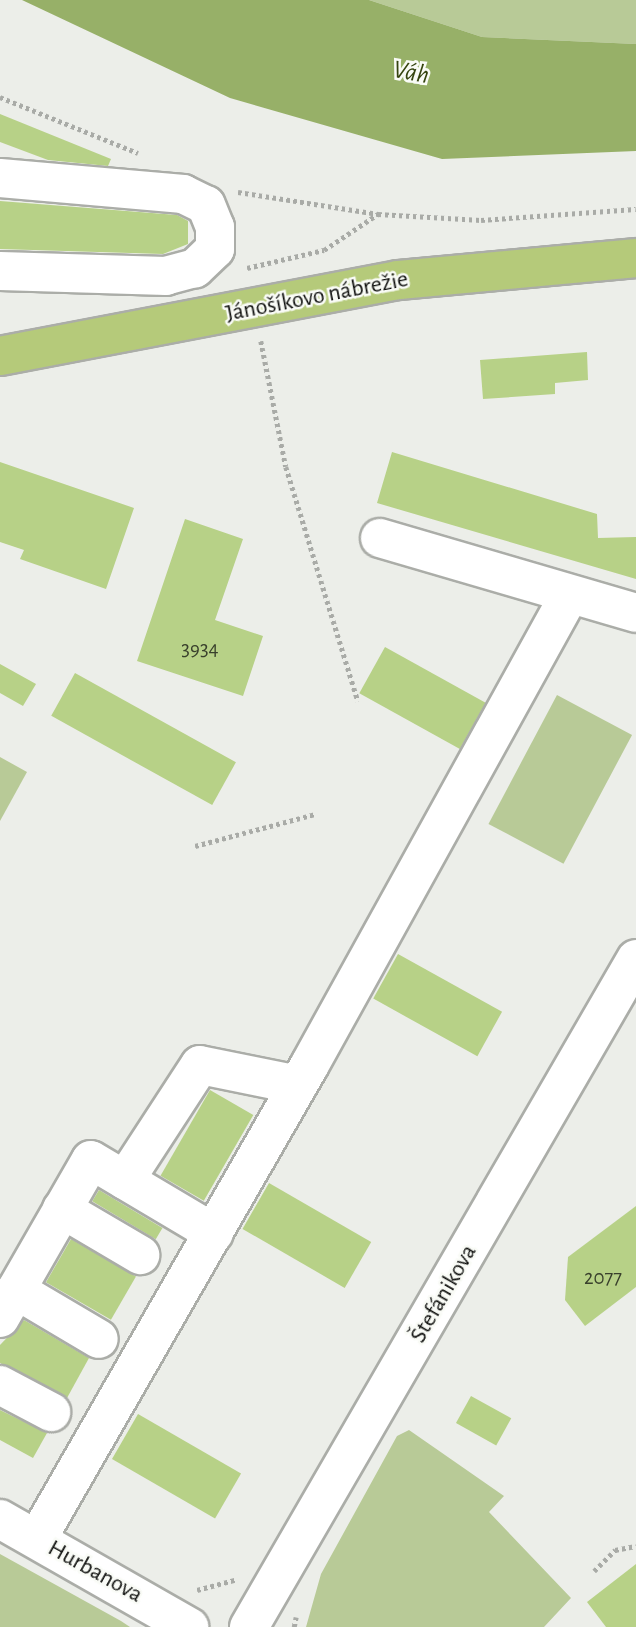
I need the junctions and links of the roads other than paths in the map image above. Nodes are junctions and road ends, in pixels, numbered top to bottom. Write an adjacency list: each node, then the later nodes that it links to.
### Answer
1 (0, 178): 3 (street)
2 (636, 258): 4 (main road, Jánošíkovo nábrežie)
3 (0, 271)
4 (0, 356)
5 (380, 538): 6 (street)
6 (569, 594): 7 (street); 9 (street)
7 (636, 613)
8 (636, 959): 21 (street, Štefánikova)
9 (298, 1085): 10 (street); 12 (street)
10 (125, 1180): 11 (street); 12 (street)
11 (62, 1209): 13 (street); 14 (street)
12 (214, 1233): 19 (street)
13 (140, 1255)
14 (8, 1304): 15 (street)
15 (99, 1339)
16 (0, 1385): 17 (street)
17 (51, 1412)
18 (0, 1519): 19 (street, Hurbanova)
19 (37, 1539): 20 (street, Hurbanova)
20 (189, 1627)
21 (249, 1627)

